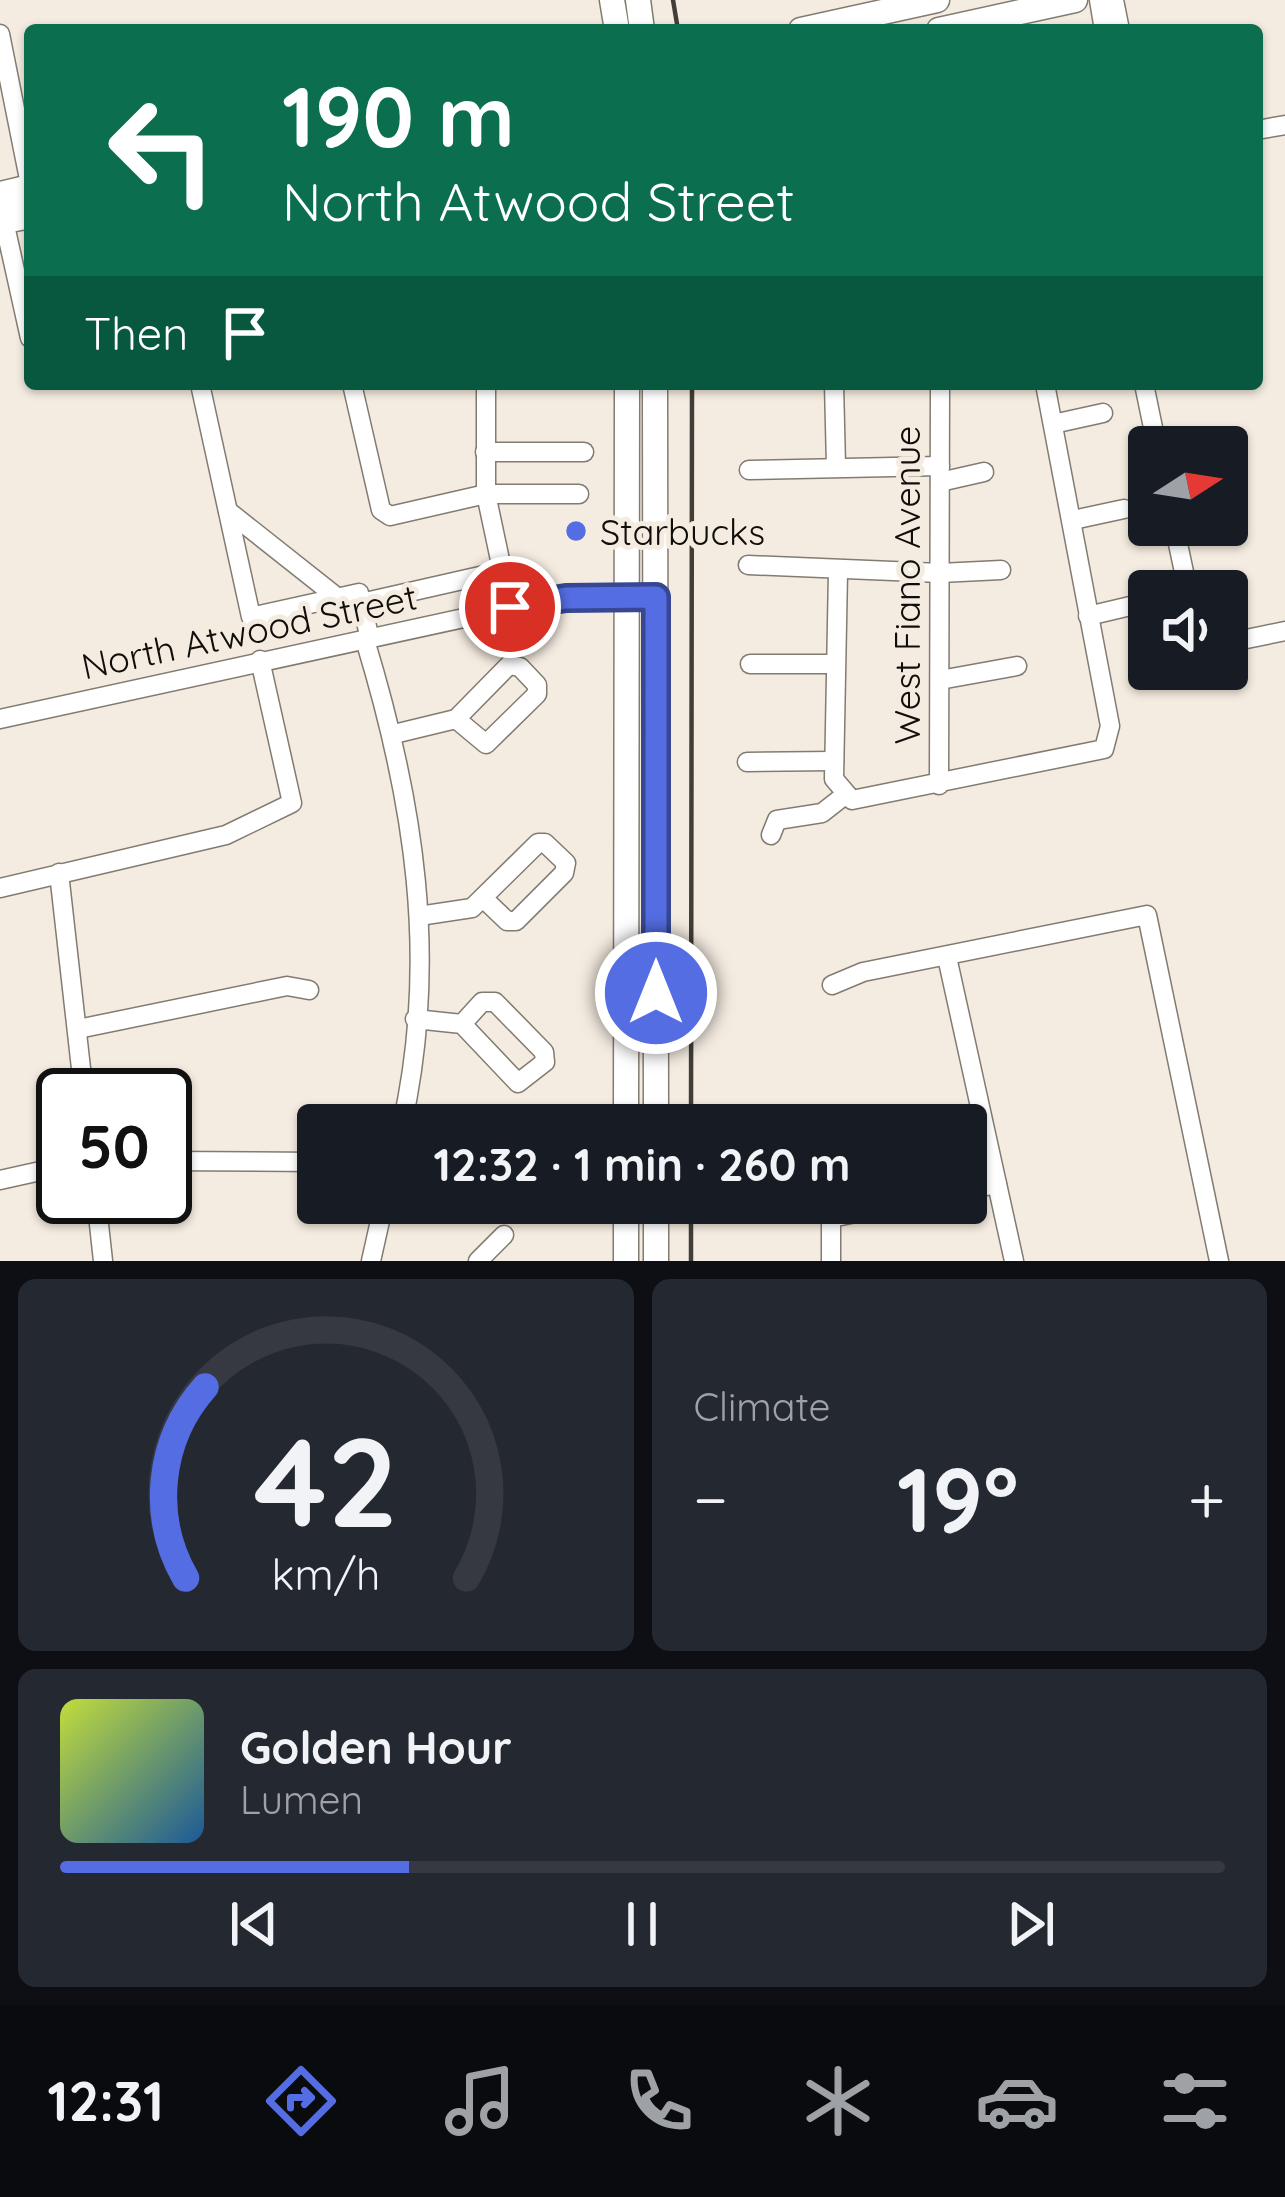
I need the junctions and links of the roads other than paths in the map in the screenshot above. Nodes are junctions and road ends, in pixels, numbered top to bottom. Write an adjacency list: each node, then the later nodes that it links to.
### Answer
1 (937, 0): 5 (main road)
2 (1029, 0): 4 (street)
3 (1076, 0): 4 (main road)
4 (1000, 16): 6 (main road)
5 (828, 24)
6 (965, 24)
7 (0, 34): 8 (street)
8 (24, 156)
9 (24, 196): 10 (street)
10 (1, 218): 11 (street)
11 (6, 260): 12 (street)
12 (22, 305): 13 (street); 14 (street)
13 (0, 311)
14 (24, 313)
15 (201, 390): 37 (street)
16 (353, 390): 34 (street)
17 (486, 390): 28 (street)
18 (627, 390): 45 (main road)
19 (643, 390): 39 (main road)
20 (655, 390): 39 (main road)
21 (834, 390): 30 (street)
22 (940, 390): 33 (street, West Fiano Avenue)
23 (1046, 390): 26 (street)
24 (1145, 390): 27 (street)
25 (1103, 413): 26 (street)
26 (1053, 424): 38 (street)
27 (1153, 426)
28 (485, 452): 29 (street); 34 (street)
29 (584, 452)
30 (836, 466): 31 (street); 33 (street)
31 (749, 470)
32 (984, 472): 33 (street)
33 (940, 474): 44 (street, West Fiano Avenue)
34 (486, 494): 35 (street); 42 (street)
35 (579, 494)
36 (1124, 509): 38 (street)
37 (228, 511): 47 (street); 47 (street)
38 (1073, 520): 51 (street)
39 (655, 527): 46 (main road)
40 (748, 565): 43 (street)
41 (1001, 570): 44 (street)
42 (502, 571): 48 (street); 49 (street)
43 (838, 572): 44 (street); 57 (street)
44 (940, 573): 59 (street, West Fiano Avenue)
45 (627, 596): 46 (street, North Atwood Street); 49 (street, North Atwood Street); 80 (main road)
46 (656, 597): 81 (main road)
47 (338, 598): 48 (street)
48 (361, 603): 54 (street)
49 (510, 607): 54 (street, North Atwood Street)
50 (1128, 607): 51 (street)
51 (1088, 616): 65 (street)
52 (1285, 631): 53 (street)
53 (1248, 639)
54 (367, 640): 55 (street, North Atwood Street); 62 (street)
55 (260, 660): 60 (street, North Atwood Street); 68 (street)
56 (750, 664): 57 (street)
57 (834, 664): 63 (street)
58 (1017, 666): 59 (street)
59 (940, 680): 65 (street, West Fiano Avenue)
60 (0, 719)
61 (456, 719): 61 (street); 62 (street)
62 (394, 734): 71 (street)
63 (834, 761): 64 (street); 66 (street)
64 (747, 762)
65 (939, 785): 66 (street)
66 (842, 792): 67 (street)
67 (771, 836)
68 (59, 873): 69 (street); 77 (street)
69 (0, 889)
70 (483, 898): 70 (street); 71 (street)
71 (418, 916): 75 (street)
72 (947, 957): 73 (street); 86 (street); 101 (street)
73 (832, 985)
74 (309, 990): 77 (street)
75 (416, 1019): 76 (street); 79 (street)
76 (462, 1024): 76 (street)
77 (77, 1029): 78 (street)
78 (81, 1068)
79 (405, 1104)
80 (626, 1104)
81 (656, 1104)
82 (192, 1161): 83 (street)
83 (297, 1162)
84 (36, 1172): 85 (street)
85 (0, 1180)
86 (997, 1184): 87 (street); 100 (street)
87 (987, 1186)
88 (99, 1224): 94 (street)
89 (379, 1224): 95 (street)
90 (626, 1224): 97 (main road)
91 (656, 1224): 98 (main road)
92 (831, 1224): 99 (street)
93 (504, 1235): 96 (street)
94 (103, 1261)
95 (371, 1261)
96 (478, 1261)
97 (626, 1261)
98 (656, 1261)
99 (831, 1261)
100 (1014, 1261)
101 (1219, 1261)

